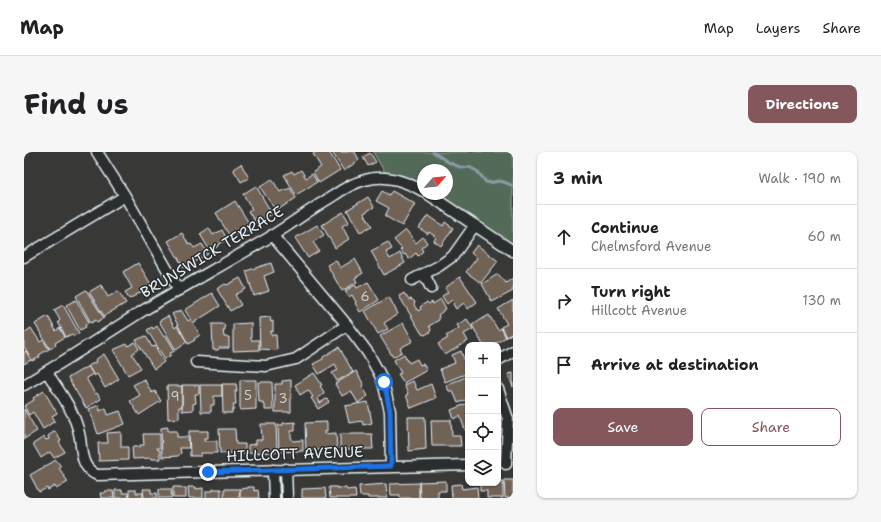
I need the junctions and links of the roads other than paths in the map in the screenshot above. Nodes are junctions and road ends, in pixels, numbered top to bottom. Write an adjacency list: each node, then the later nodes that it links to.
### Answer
1 (98, 152): 3 (street)
2 (417, 188): 6 (street, BRUNSWICK TERRACE)
3 (125, 196): 8 (street); 12 (street)
4 (437, 200): 5 (street)
5 (475, 225): 7 (street); 9 (street)
6 (272, 236): 12 (street, BRUNSWICK TERRACE); 13 (street)
7 (513, 251)
8 (26, 253)
9 (424, 274): 10 (street); 11 (street)
10 (412, 280)
11 (431, 288)
12 (179, 290): 17 (street, BRUNSWICK TERRACE)
13 (347, 325): 16 (street); 22 (street)
14 (513, 351): 15 (street)
15 (501, 358)
16 (196, 362)
17 (47, 372): 18 (street, BRUNSWICK TERRACE); 24 (street, HILLCOTT AVENUE)
18 (24, 385)
19 (501, 398): 20 (street)
20 (506, 464)
21 (465, 465): 22 (street, HILLCOTT AVENUE)
22 (391, 466): 23 (street, HILLCOTT AVENUE)
23 (286, 469): 24 (street, HILLCOTT AVENUE); 26 (street)
24 (273, 470): 25 (street)
25 (274, 498)
26 (287, 498)

